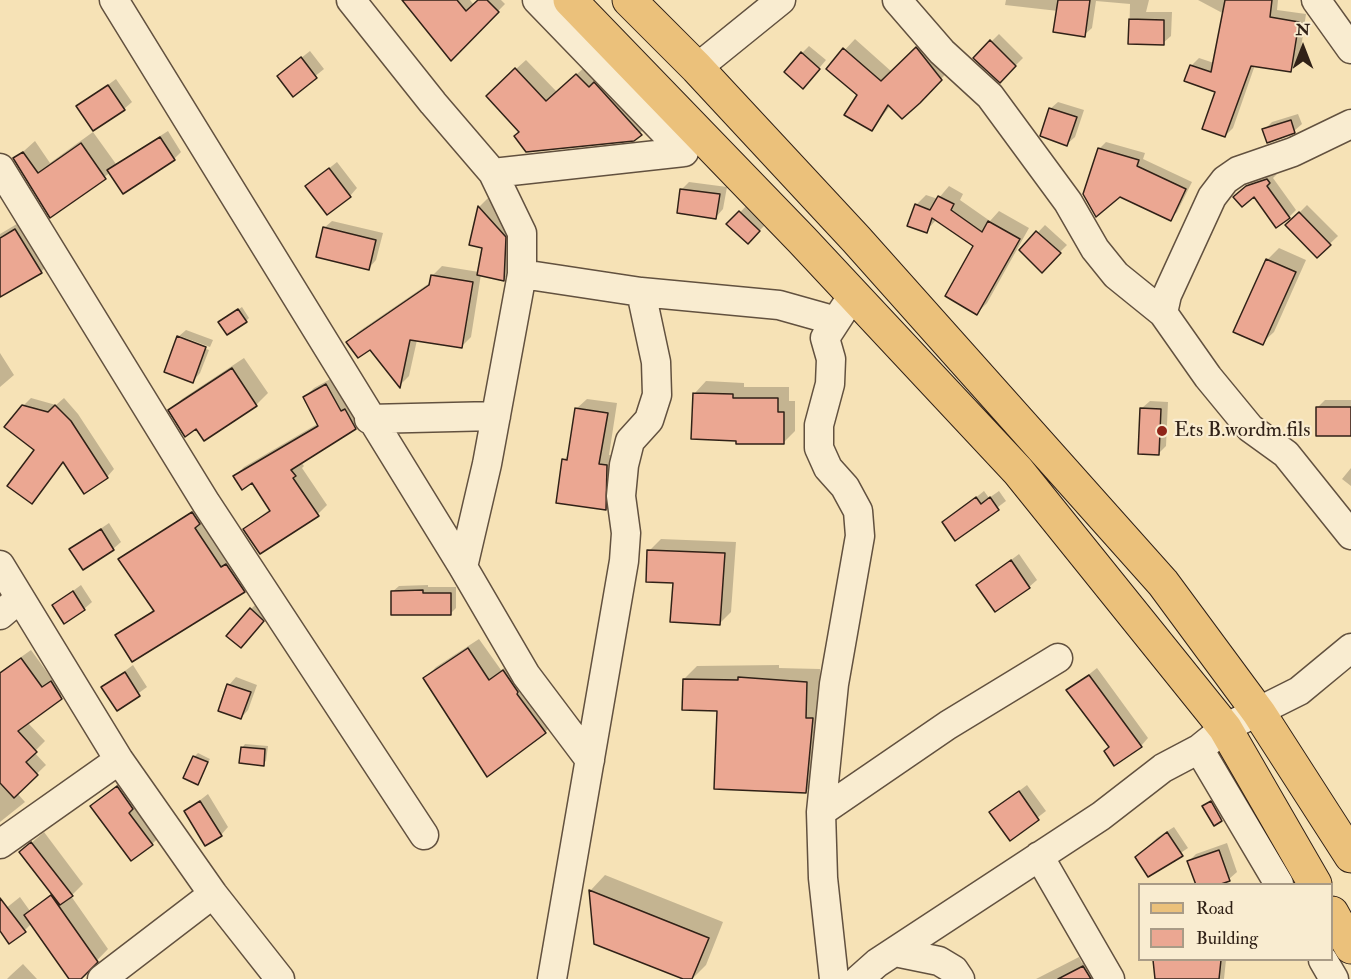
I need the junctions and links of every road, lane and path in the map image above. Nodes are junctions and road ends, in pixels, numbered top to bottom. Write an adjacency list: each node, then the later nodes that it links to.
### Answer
1 (114, 0): 19 (street)
2 (351, 0): 13 (street)
3 (537, 0): 13 (street)
4 (570, 0): 16 (main road)
5 (629, 0): 10 (main road)
6 (781, 0): 10 (street)
7 (897, 0): 17 (street)
8 (1320, 2): 9 (street)
9 (1351, 49)
10 (697, 68): 26 (main road)
11 (1351, 124): 17 (street)
12 (0, 168): 32 (street)
13 (492, 173): 14 (street)
14 (522, 274): 15 (street); 18 (street)
15 (642, 292): 16 (street); 30 (street)
16 (845, 308): 27 (main road); 31 (street)
17 (1163, 313): 20 (street)
18 (496, 416): 19 (street); 22 (street)
19 (369, 419): 22 (street)
20 (1351, 535)
21 (0, 565): 23 (street)
22 (463, 567): 30 (street)
23 (10, 607): 29 (street)
24 (1350, 651): 26 (street)
25 (1058, 658): 31 (street)
26 (1259, 713): 27 (street); 35 (main road)
27 (1225, 728): 28 (street); 37 (main road)
28 (1199, 749): 34 (street); 36 (street)
29 (118, 759): 33 (street); 38 (street)
30 (590, 760): 45 (street)
31 (821, 812): 46 (street)
32 (424, 835)
33 (0, 844)
34 (1040, 856): 41 (street); 49 (street)
35 (1351, 856)
36 (1278, 883)
37 (1314, 883)
38 (213, 894): 43 (street); 44 (street)
39 (1333, 915): 40 (main road)
40 (1351, 947)
41 (895, 952): 47 (street); 48 (street)
42 (1324, 961): 50 (street)
43 (102, 979)
44 (280, 979)
45 (552, 979)
46 (834, 979)
47 (859, 979)
48 (960, 979)
49 (1110, 979)
50 (1335, 979)

